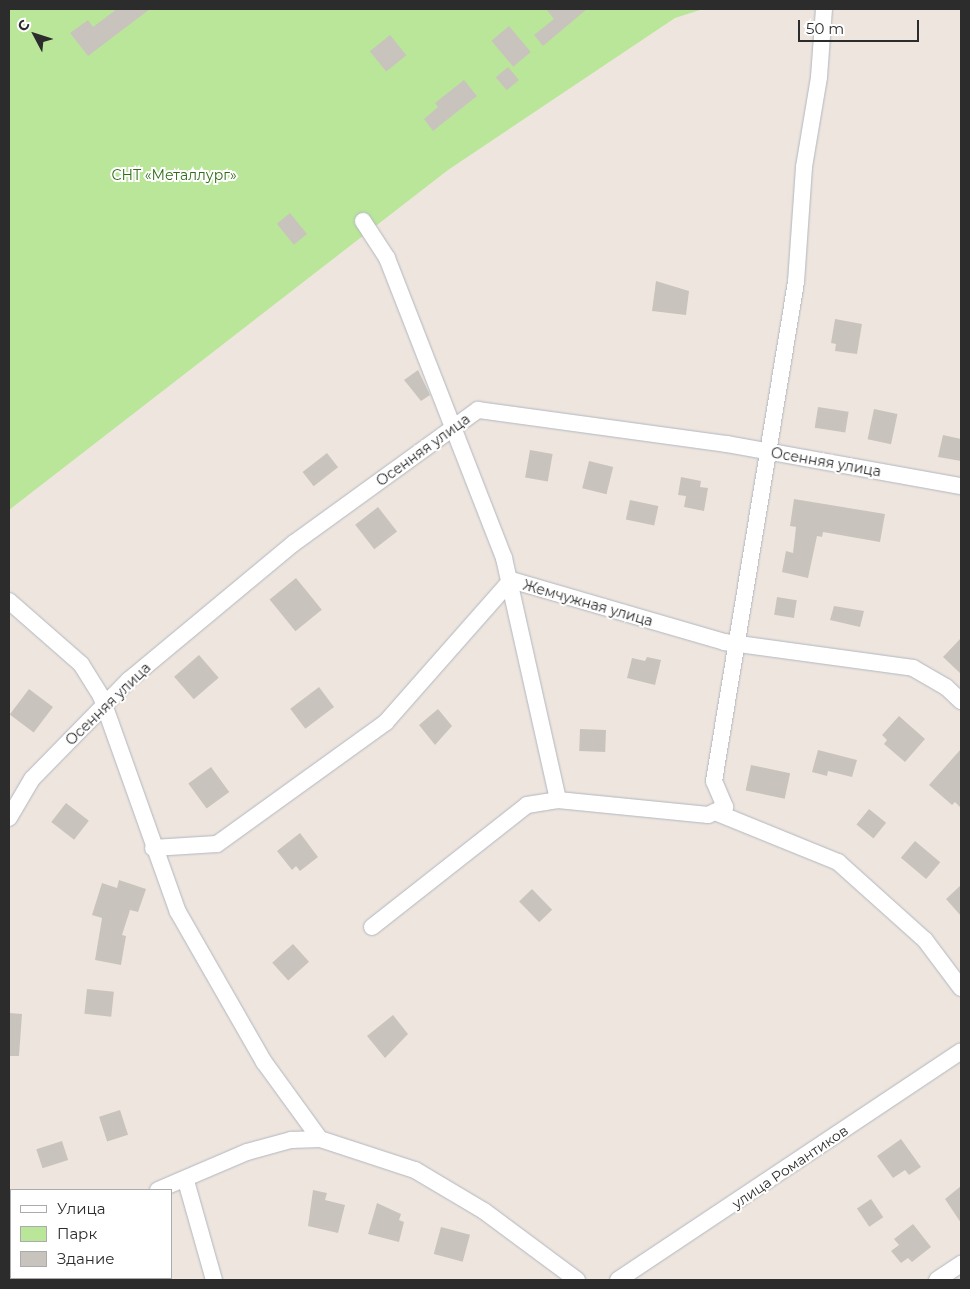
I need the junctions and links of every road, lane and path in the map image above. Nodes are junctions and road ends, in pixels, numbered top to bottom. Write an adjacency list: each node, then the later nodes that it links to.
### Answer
1 (824, 9): 4 (street)
2 (363, 221): 3 (street)
3 (452, 430): 4 (street, Осенняя улица); 6 (street); 10 (street, Осенняя улица)
4 (768, 451): 5 (street, Осенняя улица); 8 (street)
5 (961, 486)
6 (509, 583): 8 (street, Жемчужная улица); 11 (street); 14 (street, Жемчужная улица)
7 (9, 601): 10 (street)
8 (737, 644): 9 (street, Жемчужная улица); 12 (street)
9 (961, 701)
10 (104, 705): 13 (street, Осенняя улица); 14 (street)
11 (558, 800): 12 (street); 15 (street)
12 (715, 812): 16 (street)
13 (9, 818)
14 (153, 848): 18 (street)
15 (372, 927)
16 (961, 988)
17 (961, 1052): 24 (street, улица Романтиков)
18 (320, 1140): 19 (street); 23 (street)
19 (186, 1181): 20 (street); 22 (street)
20 (161, 1189)
21 (961, 1264): 25 (street)
22 (214, 1280)
23 (576, 1280)
24 (618, 1280)
25 (937, 1280)

